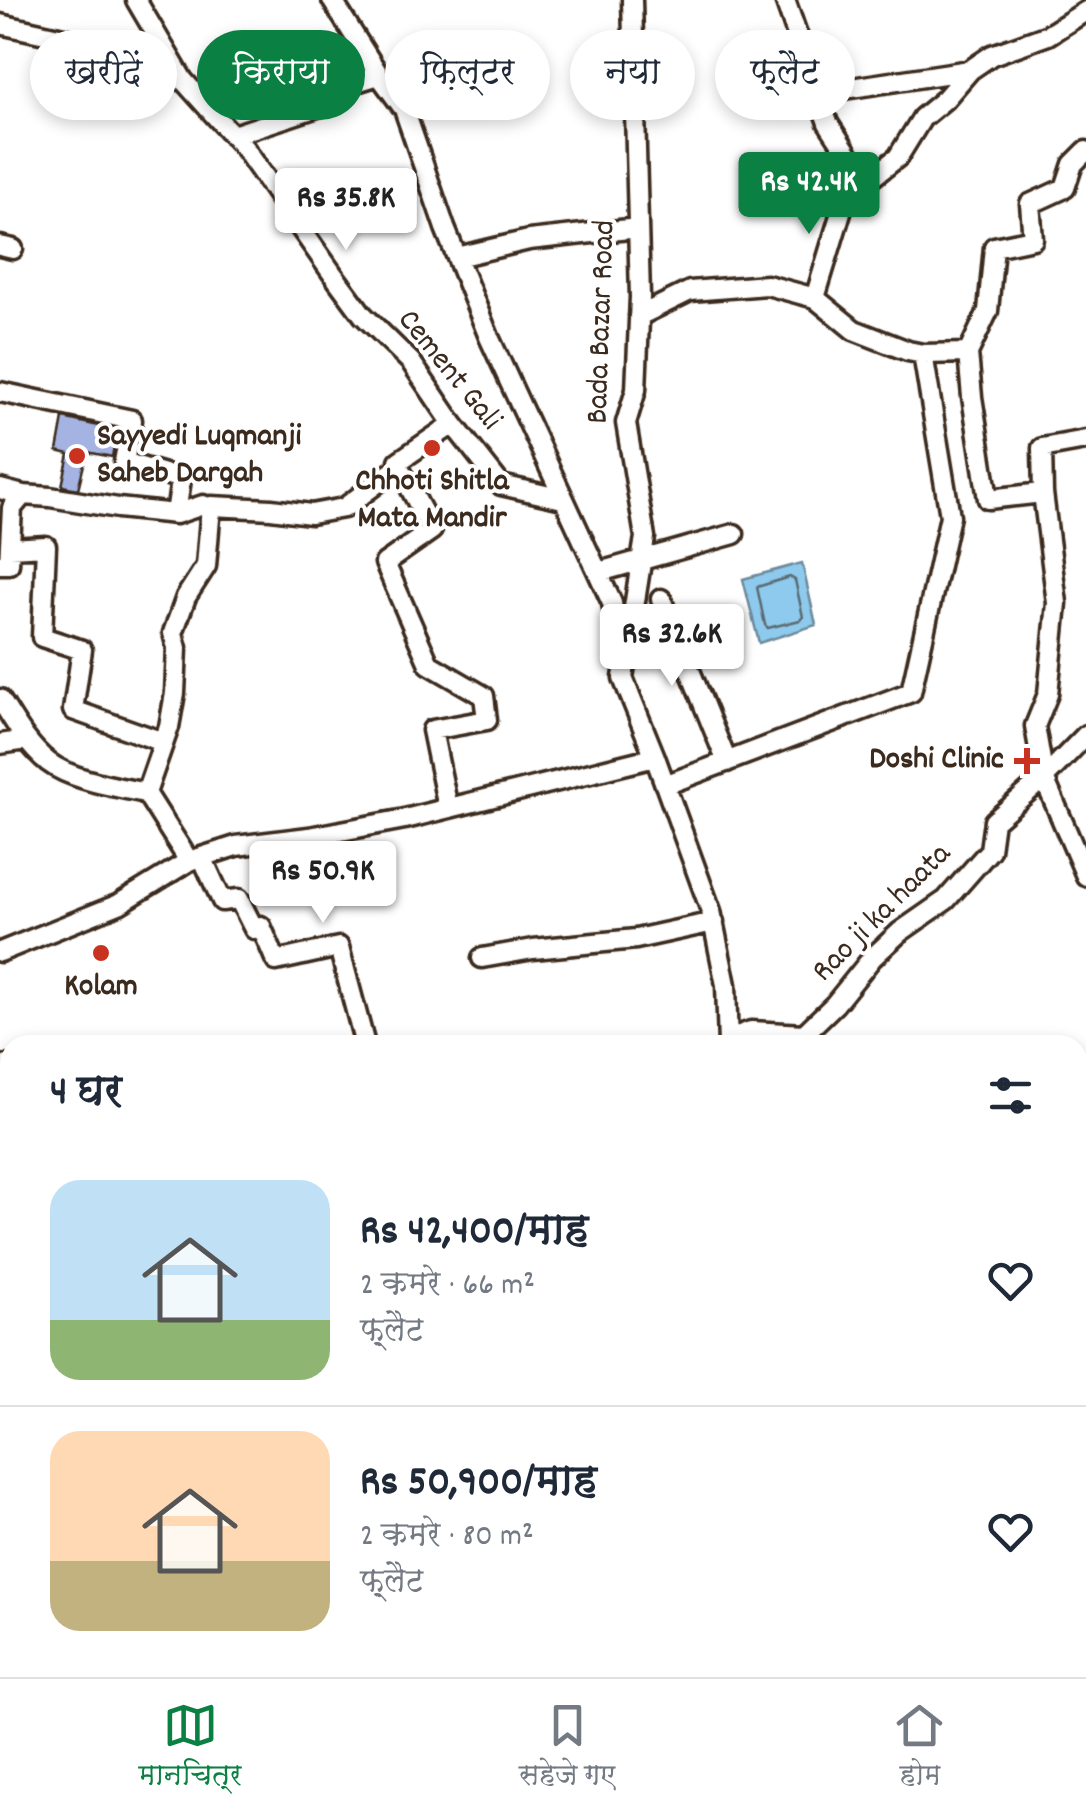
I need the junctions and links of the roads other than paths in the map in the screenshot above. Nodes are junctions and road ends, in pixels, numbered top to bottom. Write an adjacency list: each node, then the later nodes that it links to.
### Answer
1 (136, 0): 13 (street, Cement Gali)
2 (332, 0): 10 (street)
3 (632, 0): 16 (street, Bada Bazar Road)
4 (784, 0): 7 (street)
5 (1086, 11): 9 (street)
6 (0, 24): 8 (street)
7 (795, 30)
8 (30, 31)
9 (970, 70): 11 (street); 15 (street)
10 (380, 75): 13 (street); 17 (street)
11 (855, 87)
12 (827, 120): 15 (street)
13 (233, 135): 23 (street, Cement Gali)
14 (1086, 152): 20 (street)
15 (848, 189): 18 (street)
16 (638, 228): 17 (street); 19 (street, Bada Bazar Road)
17 (456, 257): 29 (street)
18 (816, 298): 19 (street); 21 (street)
19 (639, 316): 34 (street, Bada Bazar Road)
20 (968, 353): 21 (street); 27 (street)
21 (924, 354): 44 (street)
22 (0, 392): 31 (street)
23 (453, 424): 25 (street); 29 (street, Cement Gali)
24 (1086, 440): 27 (street)
25 (399, 467): 30 (street); 48 (street)
26 (0, 489): 28 (street)
27 (1043, 493): 45 (street)
28 (23, 495): 31 (street); 33 (street)
29 (563, 499): 35 (street)
30 (207, 506): 31 (street); 41 (street)
31 (176, 514)
32 (734, 534): 34 (street)
33 (5, 556): 41 (street)
34 (641, 559): 35 (street); 37 (street, Bada Bazar Road)
35 (599, 572): 37 (street)
36 (661, 599): 44 (street)
37 (623, 678): 43 (street)
38 (0, 699): 40 (street)
39 (1086, 734): 45 (street, Rao ji ka haata)
40 (27, 740): 42 (street); 47 (street)
41 (163, 742): 47 (street)
42 (0, 744)
43 (655, 757): 46 (street); 48 (street)
44 (727, 762): 46 (street)
45 (1044, 778): 50 (street); 58 (street, Rao ji ka haata)
46 (666, 785): 51 (street)
47 (146, 793): 49 (street)
48 (448, 808): 49 (street)
49 (196, 858): 52 (street); 54 (street)
50 (1086, 876)
51 (714, 922): 53 (street); 55 (street)
52 (0, 952)
53 (482, 958)
54 (363, 1035)
55 (728, 1035)
56 (741, 1035): 57 (street, Rao ji ka haata)
57 (783, 1035)
58 (811, 1035)

